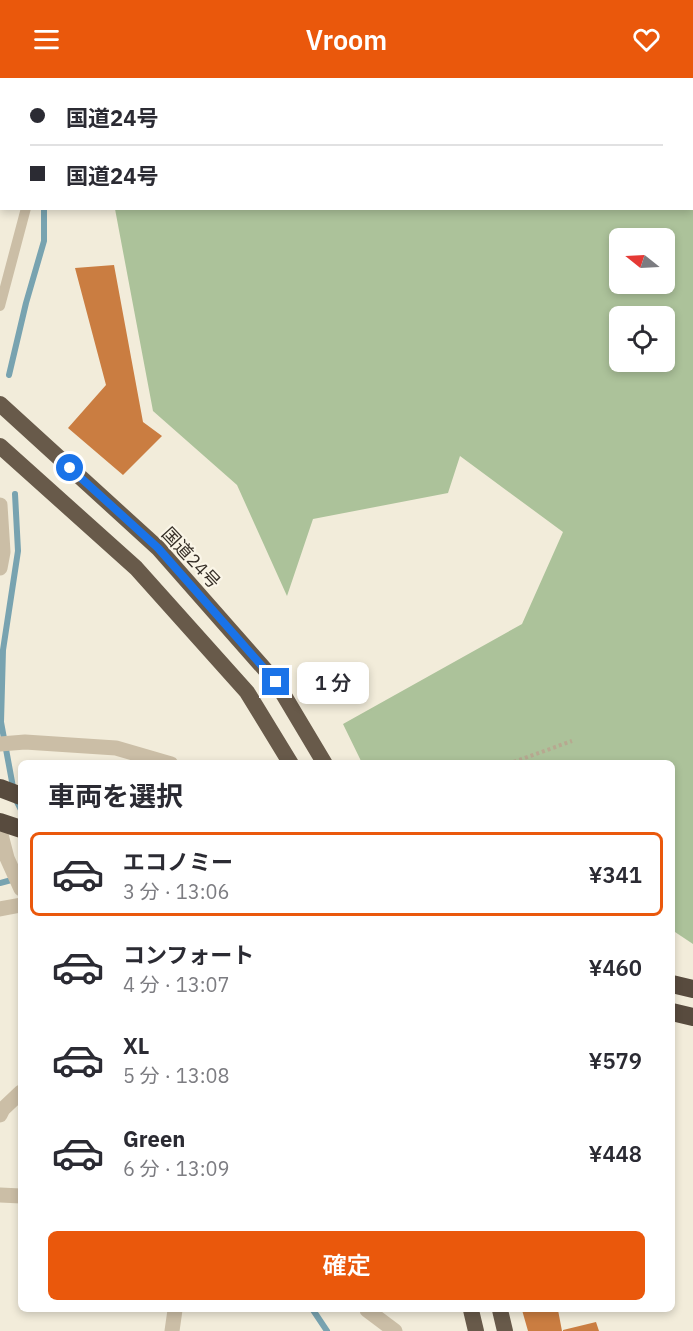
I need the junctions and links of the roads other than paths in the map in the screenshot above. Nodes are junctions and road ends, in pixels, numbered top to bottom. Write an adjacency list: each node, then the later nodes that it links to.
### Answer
1 (25, 210): 2 (lane)
2 (0, 306)
3 (0, 404): 10 (highway, 国道24号)
4 (0, 446): 9 (highway)
5 (0, 505): 6 (street)
6 (0, 568)
7 (0, 744): 8 (street)
8 (157, 760)
9 (289, 760)
10 (323, 760)
11 (0, 788): 12 (highway)
12 (18, 795)
13 (0, 822): 14 (highway)
14 (18, 828)
15 (0, 831): 16 (street)
16 (18, 882)
17 (18, 906): 18 (street)
18 (0, 909)
19 (675, 985): 20 (highway)
20 (693, 989)
21 (675, 1013): 22 (highway)
22 (693, 1017)
23 (18, 1095): 24 (street)
24 (0, 1114)
25 (0, 1195): 26 (street)
26 (18, 1196)
27 (175, 1312): 31 (street)
28 (370, 1312): 32 (street)
29 (471, 1312): 33 (highway)
30 (500, 1312): 34 (highway)
31 (172, 1331)
32 (395, 1331)
33 (476, 1331)
34 (505, 1331)

